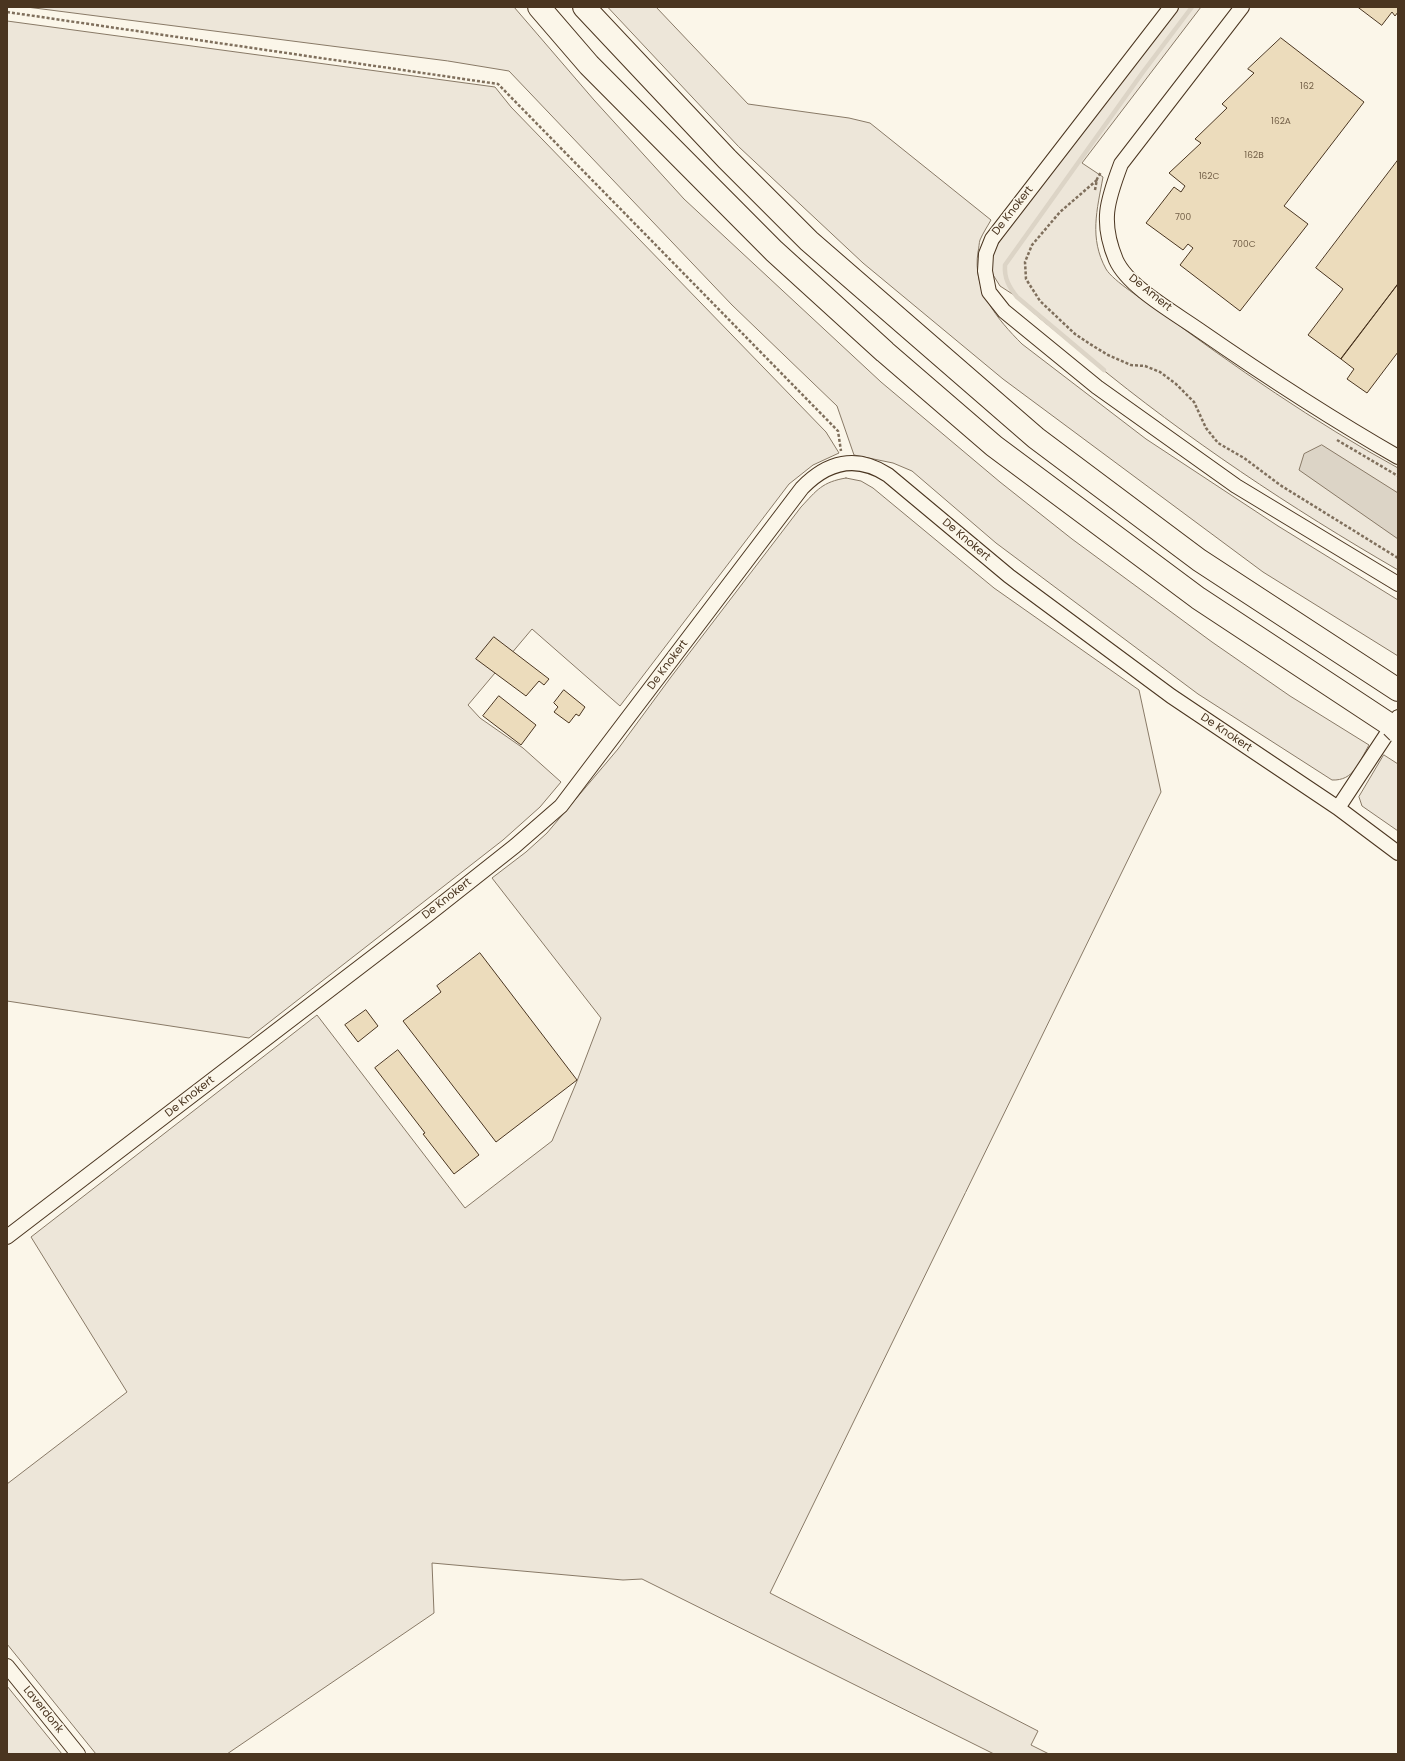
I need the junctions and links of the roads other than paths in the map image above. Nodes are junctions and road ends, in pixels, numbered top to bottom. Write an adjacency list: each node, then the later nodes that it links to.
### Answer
1 (539, 7): 8 (highway)
2 (584, 7): 7 (highway)
3 (1171, 7): 6 (street, De Knokert)
4 (1242, 7): 5 (street, De Amert)
5 (1398, 457)
6 (1398, 584)
7 (1390, 686)
8 (1396, 726): 9 (street)
9 (1338, 808): 10 (street, De Knokert); 11 (street, De Knokert)
10 (1398, 853)
11 (7, 1237)
12 (7, 1666): 13 (street, Laverdonk)
13 (78, 1754)

